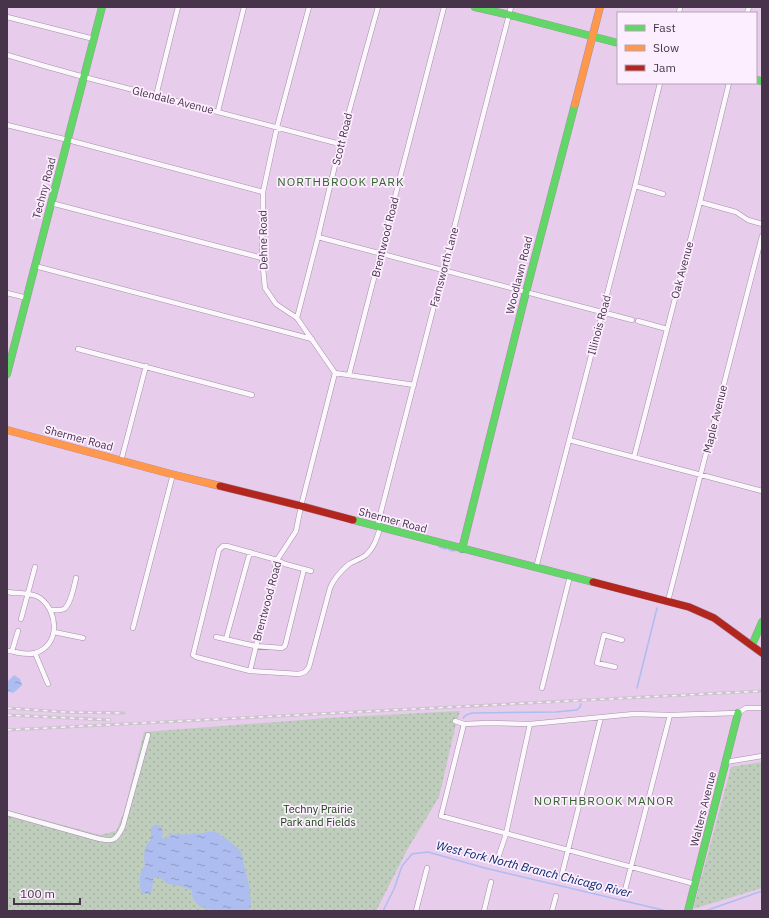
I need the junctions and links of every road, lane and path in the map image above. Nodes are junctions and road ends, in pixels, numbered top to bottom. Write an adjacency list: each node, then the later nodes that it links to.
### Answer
1 (102, 7): 13 (main road, Techny Road)
2 (178, 7): 19 (street)
3 (244, 7): 20 (street)
4 (310, 7): 22 (street, Dehne Road)
5 (378, 7): 24 (street, Scott Road)
6 (444, 7): 33 (street, Brentwood Road)
7 (475, 7): 10 (main road)
8 (512, 7): 10 (street, Farnsworth Lane)
9 (600, 7): 12 (main road, Woodlawn Road)
10 (510, 15): 12 (main road); 36 (street, Farnsworth Lane)
11 (7, 17): 13 (street)
12 (592, 36): 14 (main road); 37 (main road, Woodlawn Road)
13 (94, 39): 16 (main road, Techny Road)
14 (617, 43)
15 (7, 54): 16 (street, Glendale Avenue)
16 (84, 77): 19 (street, Glendale Avenue); 23 (main road, Techny Road)
17 (660, 84): 25 (street, Illinois Road)
18 (729, 84): 28 (street, Oak Avenue)
19 (156, 96): 20 (street, Glendale Avenue)
20 (218, 112): 22 (street, Glendale Avenue)
21 (7, 125): 23 (street)
22 (277, 127): 24 (street, Glendale Avenue); 26 (street, Dehne Road)
23 (68, 140): 26 (street); 29 (main road, Techny Road)
24 (340, 144): 32 (street, Scott Road)
25 (635, 186): 27 (street); 40 (street, Illinois Road)
26 (263, 192): 34 (street, Dehne Road)
27 (663, 194)
28 (700, 202): 30 (street); 44 (street, Oak Avenue)
29 (51, 203): 34 (street); 35 (main road, Techny Road)
30 (762, 224)
31 (762, 236): 58 (street, Maple Avenue)
32 (318, 237): 33 (street); 41 (street, Scott Road)
33 (381, 254): 36 (street); 50 (street, Brentwood Road)
34 (262, 258): 41 (street, Dehne Road)
35 (35, 266): 39 (main road, Techny Road); 45 (street)
36 (444, 270): 37 (street); 51 (street, Farnsworth Lane)
37 (526, 292): 40 (street); 62 (main road, Woodlawn Road)
38 (7, 293): 39 (street)
39 (27, 298): 49 (main road, Techny Road)
40 (602, 312): 42 (street); 54 (street, Illinois Road)
41 (297, 318): 45 (street, Dehne Road)
42 (632, 320)
43 (638, 321): 44 (street)
44 (667, 329): 55 (street, Oak Avenue)
45 (312, 339): 48 (street, Dehne Road)
46 (78, 349): 47 (street)
47 (146, 366): 52 (street); 56 (street)
48 (335, 373): 50 (street); 60 (street, Brentwood Road)
49 (7, 374)
50 (349, 375): 51 (street)
51 (414, 385): 61 (street, Farnsworth Lane)
52 (252, 394)
53 (7, 430): 56 (main road, Shermer Road)
54 (569, 440): 55 (street); 66 (street, Illinois Road)
55 (634, 457): 58 (street)
56 (121, 461): 57 (main road, Shermer Road)
57 (173, 474): 60 (main road, Shermer Road); 77 (street)
58 (701, 475): 59 (street); 73 (street, Maple Avenue)
59 (762, 491)
60 (301, 506): 61 (main road, Shermer Road); 64 (street, Brentwood Road)
61 (379, 528): 62 (main road, Shermer Road); 90 (street, Farnsworth Lane)
62 (462, 549): 66 (main road, Shermer Road)
63 (250, 552): 64 (street); 82 (street); 90 (street)
64 (277, 560): 67 (street); 85 (street, Brentwood Road)
65 (35, 567): 72 (street)
66 (536, 568): 69 (main road, Shermer Road)
67 (304, 569): 68 (street); 85 (street)
68 (311, 571)
69 (570, 576): 73 (main road, Shermer Road); 92 (street)
70 (76, 578): 74 (street)
71 (7, 592): 72 (street)
72 (28, 594): 74 (street); 75 (street)
73 (668, 601): 84 (main road, Shermer Road)
74 (51, 610): 79 (street)
75 (21, 619)
76 (762, 623): 84 (main road)
77 (133, 628)
78 (18, 631): 86 (street)
79 (54, 632): 81 (street); 87 (street)
80 (216, 637): 82 (street)
81 (83, 638)
82 (226, 639): 85 (street)
83 (622, 640): 89 (street)
84 (752, 645): 88 (main road, Shermer Road)
85 (255, 646): 90 (street, Brentwood Road)
86 (10, 651): 87 (street)
87 (35, 653): 91 (street)
88 (762, 653)
89 (615, 668)
90 (250, 671)
91 (48, 684)
92 (542, 688)
93 (762, 708): 94 (street)
94 (738, 713): 95 (street); 102 (main road, Walters Avenue)
95 (670, 715): 96 (street); 107 (street)
96 (601, 717): 99 (street); 105 (street)
97 (454, 721): 98 (street)
98 (464, 724): 99 (street); 104 (street)
99 (530, 724): 104 (street)
100 (148, 735): 103 (street)
101 (762, 756): 102 (street)
102 (726, 762): 111 (main road, Walters Avenue)
103 (7, 813)
104 (506, 834): 105 (street); 106 (street)
105 (568, 850): 107 (street); 109 (street)
106 (498, 861)
107 (632, 867): 111 (street); 112 (street)
108 (427, 868): 115 (street)
109 (562, 874)
110 (491, 882): 116 (street)
111 (695, 884): 114 (main road, Walters Avenue)
112 (625, 890)
113 (556, 896): 117 (street)
114 (689, 910)
115 (416, 911)
116 (484, 911)
117 (552, 911)

